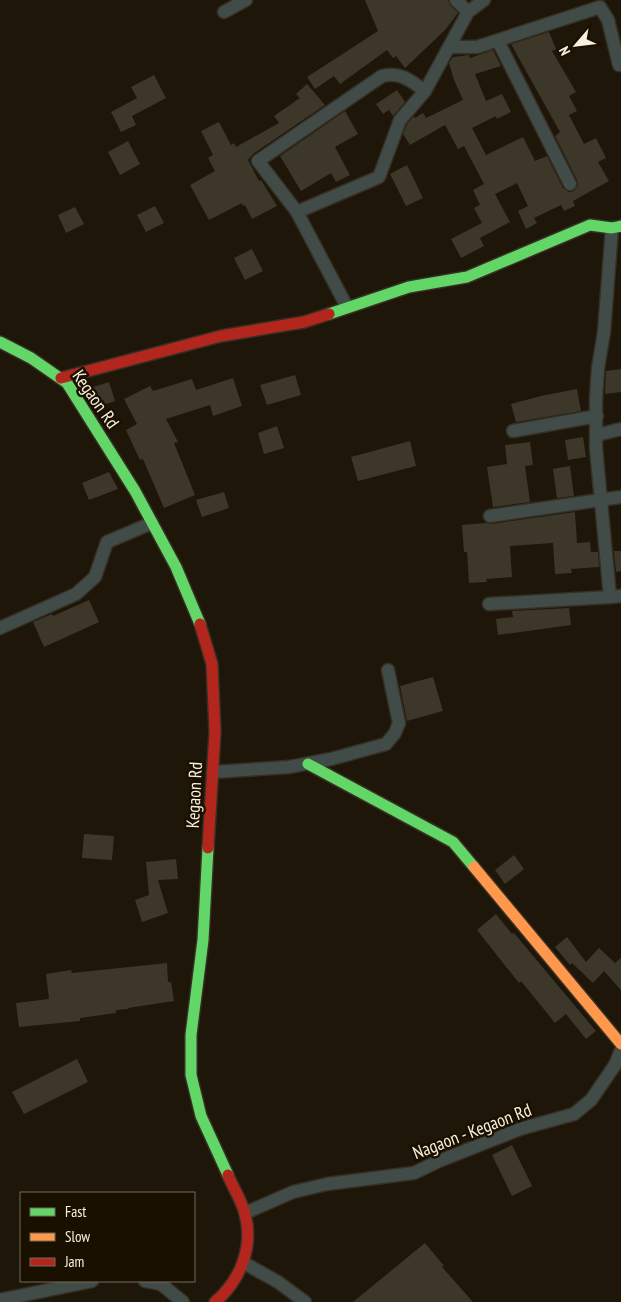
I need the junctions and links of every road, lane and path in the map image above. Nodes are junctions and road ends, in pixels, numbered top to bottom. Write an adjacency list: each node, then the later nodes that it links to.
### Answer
1 (246, 0): 4 (street)
2 (456, 0): 5 (street)
3 (484, 0): 5 (street)
4 (224, 12)
5 (468, 12): 7 (street)
6 (498, 41): 7 (street); 8 (street); 10 (street)
7 (449, 47): 9 (street)
8 (619, 65)
9 (426, 91): 11 (street); 11 (street)
10 (570, 184)
11 (297, 212): 13 (street)
12 (616, 227): 13 (street); 16 (street)
13 (347, 307): 15 (street)
14 (0, 342): 15 (street, Kegaon Rd)
15 (61, 378): 23 (street, Kegaon Rd)
16 (596, 416): 18 (street); 19 (street)
17 (621, 429): 19 (street)
18 (513, 431)
19 (596, 435): 21 (street)
20 (621, 498): 21 (street)
21 (602, 500): 22 (street); 24 (street)
22 (490, 516)
23 (152, 523): 26 (street); 29 (street, Kegaon Rd)
24 (616, 596): 25 (street)
25 (489, 604)
26 (0, 628)
27 (388, 670): 28 (street)
28 (308, 764): 29 (street); 30 (street)
29 (213, 772): 32 (street, Kegaon Rd)
30 (621, 1044)
31 (621, 1050): 32 (street, Nagaon - Kegaon Rd)
32 (246, 1212): 33 (street, Kegaon Rd)
33 (244, 1263): 38 (street, Kegaon Rd); 39 (street)
34 (87, 1282): 36 (street)
35 (151, 1282): 37 (street)
36 (0, 1300)
37 (183, 1302)
38 (215, 1302)
39 (305, 1302)

